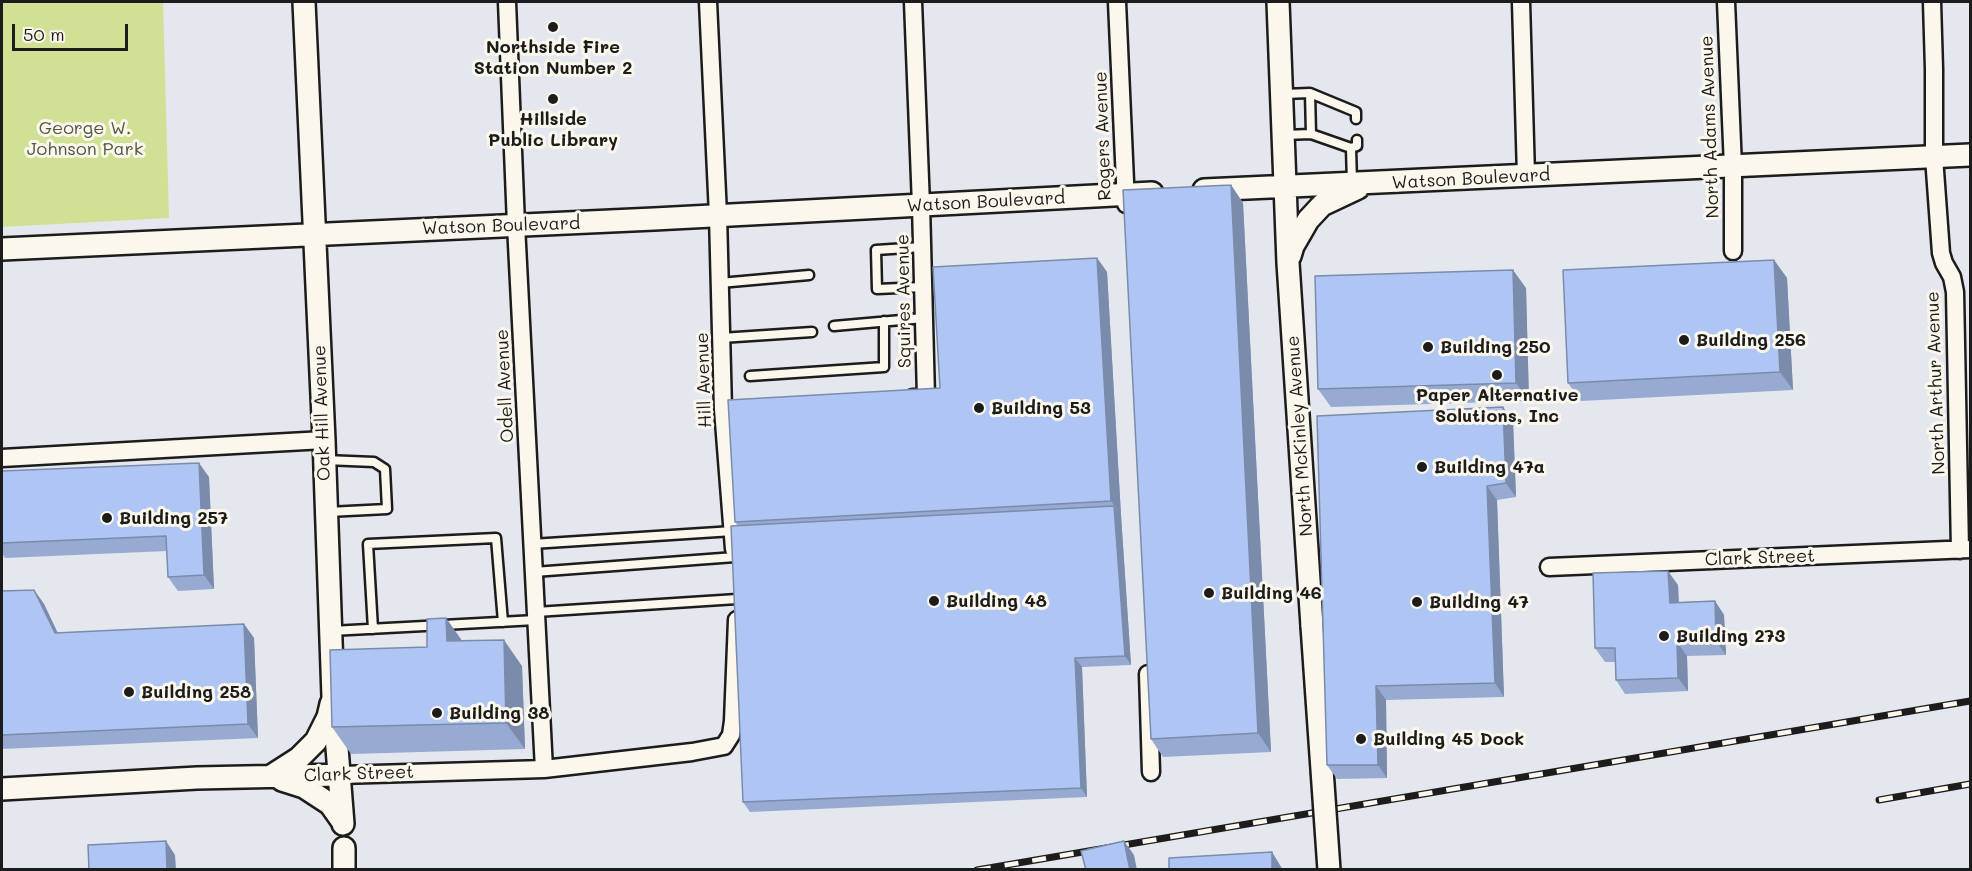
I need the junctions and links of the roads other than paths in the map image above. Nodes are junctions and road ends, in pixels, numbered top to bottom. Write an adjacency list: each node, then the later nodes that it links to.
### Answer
1 (304, 2): 31 (street, Oak Hill Avenue)
2 (507, 2): 30 (street, Odell Avenue)
3 (708, 2): 28 (street, Hill Avenue)
4 (913, 2): 27 (street, Squires Avenue)
5 (1117, 2): 26 (street, Rogers Avenue)
6 (1278, 2): 11 (street, North McKinley Avenue)
7 (1521, 2): 23 (street)
8 (1726, 2): 22 (street, North Adams Avenue)
9 (1932, 2): 21 (street, North Arthur Avenue)
10 (1310, 93): 11 (lane); 12 (lane); 14 (lane)
11 (1282, 94): 15 (street, North McKinley Avenue)
12 (1356, 119)
13 (1327, 128): 17 (lane)
14 (1311, 134): 15 (lane); 17 (lane)
15 (1284, 135): 25 (street, North McKinley Avenue)
16 (1345, 135): 19 (lane)
17 (1327, 139): 19 (lane)
18 (1357, 140): 19 (lane)
19 (1348, 147): 24 (lane)
20 (1971, 155): 21 (street, Watson Boulevard)
21 (1934, 157): 22 (street, Watson Boulevard); 51 (street, North Arthur Avenue)
22 (1733, 167): 23 (street, Watson Boulevard); 34 (street, North Adams Avenue)
23 (1526, 176): 24 (street, Watson Boulevard)
24 (1360, 184): 25 (street, Watson Boulevard); 35 (street)
25 (1286, 186): 26 (street, Watson Boulevard); 35 (street, North McKinley Avenue)
26 (1125, 194): 27 (street, Watson Boulevard); 29 (street, Rogers Avenue)
27 (921, 205): 28 (street, Watson Boulevard); 32 (street, Squires Avenue)
28 (718, 215): 30 (street, Watson Boulevard); 37 (street, Hill Avenue)
29 (1126, 218)
30 (516, 225): 31 (street, Watson Boulevard); 50 (street, Odell Avenue)
31 (314, 234): 33 (street, Watson Boulevard); 46 (street, Oak Hill Avenue)
32 (922, 247): 38 (street, Squires Avenue); 38 (lane)
33 (2, 249)
34 (1733, 250)
35 (1288, 263): 70 (street, North McKinley Avenue, bridge)
36 (809, 275): 37 (lane)
37 (720, 283): 43 (street, Hill Avenue)
38 (923, 287): 39 (street, Squires Avenue)
39 (924, 318): 40 (lane); 45 (street, Squires Avenue)
40 (884, 321): 41 (lane); 44 (lane)
41 (834, 326)
42 (812, 332): 43 (lane)
43 (721, 338): 49 (street, Hill Avenue)
44 (750, 376)
45 (902, 399)
46 (324, 450): 47 (street); 48 (street, Oak Hill Avenue); 48 (lane)
47 (2, 458)
48 (326, 512): 59 (street, Oak Hill Avenue)
49 (734, 531): 50 (lane); 52 (street, Hill Avenue)
50 (532, 544): 54 (street, Odell Avenue)
51 (1966, 549): 53 (street, Clark Street)
52 (735, 557): 54 (lane); 55 (street, Hill Avenue)
53 (1549, 567)
54 (534, 572): 56 (street, Odell Avenue)
55 (737, 599): 56 (lane); 62 (street, Hill Avenue)
56 (536, 616): 57 (lane); 63 (street, Odell Avenue)
57 (503, 622): 58 (lane); 58 (lane)
58 (373, 628): 59 (lane)
59 (330, 631): 61 (street, Oak Hill Avenue)
60 (1147, 653): 64 (street)
61 (333, 697): 65 (street, Oak Hill Avenue); 66 (street)
62 (716, 748): 63 (street, Clark Street)
63 (544, 769): 65 (street, Clark Street)
64 (1151, 772)
65 (340, 775): 66 (street, Clark Street); 66 (street, Oak Hill Avenue)
66 (270, 777): 67 (street, Clark Street)
67 (2, 789)
68 (344, 848): 69 (street)
69 (344, 870)
70 (1329, 870)

